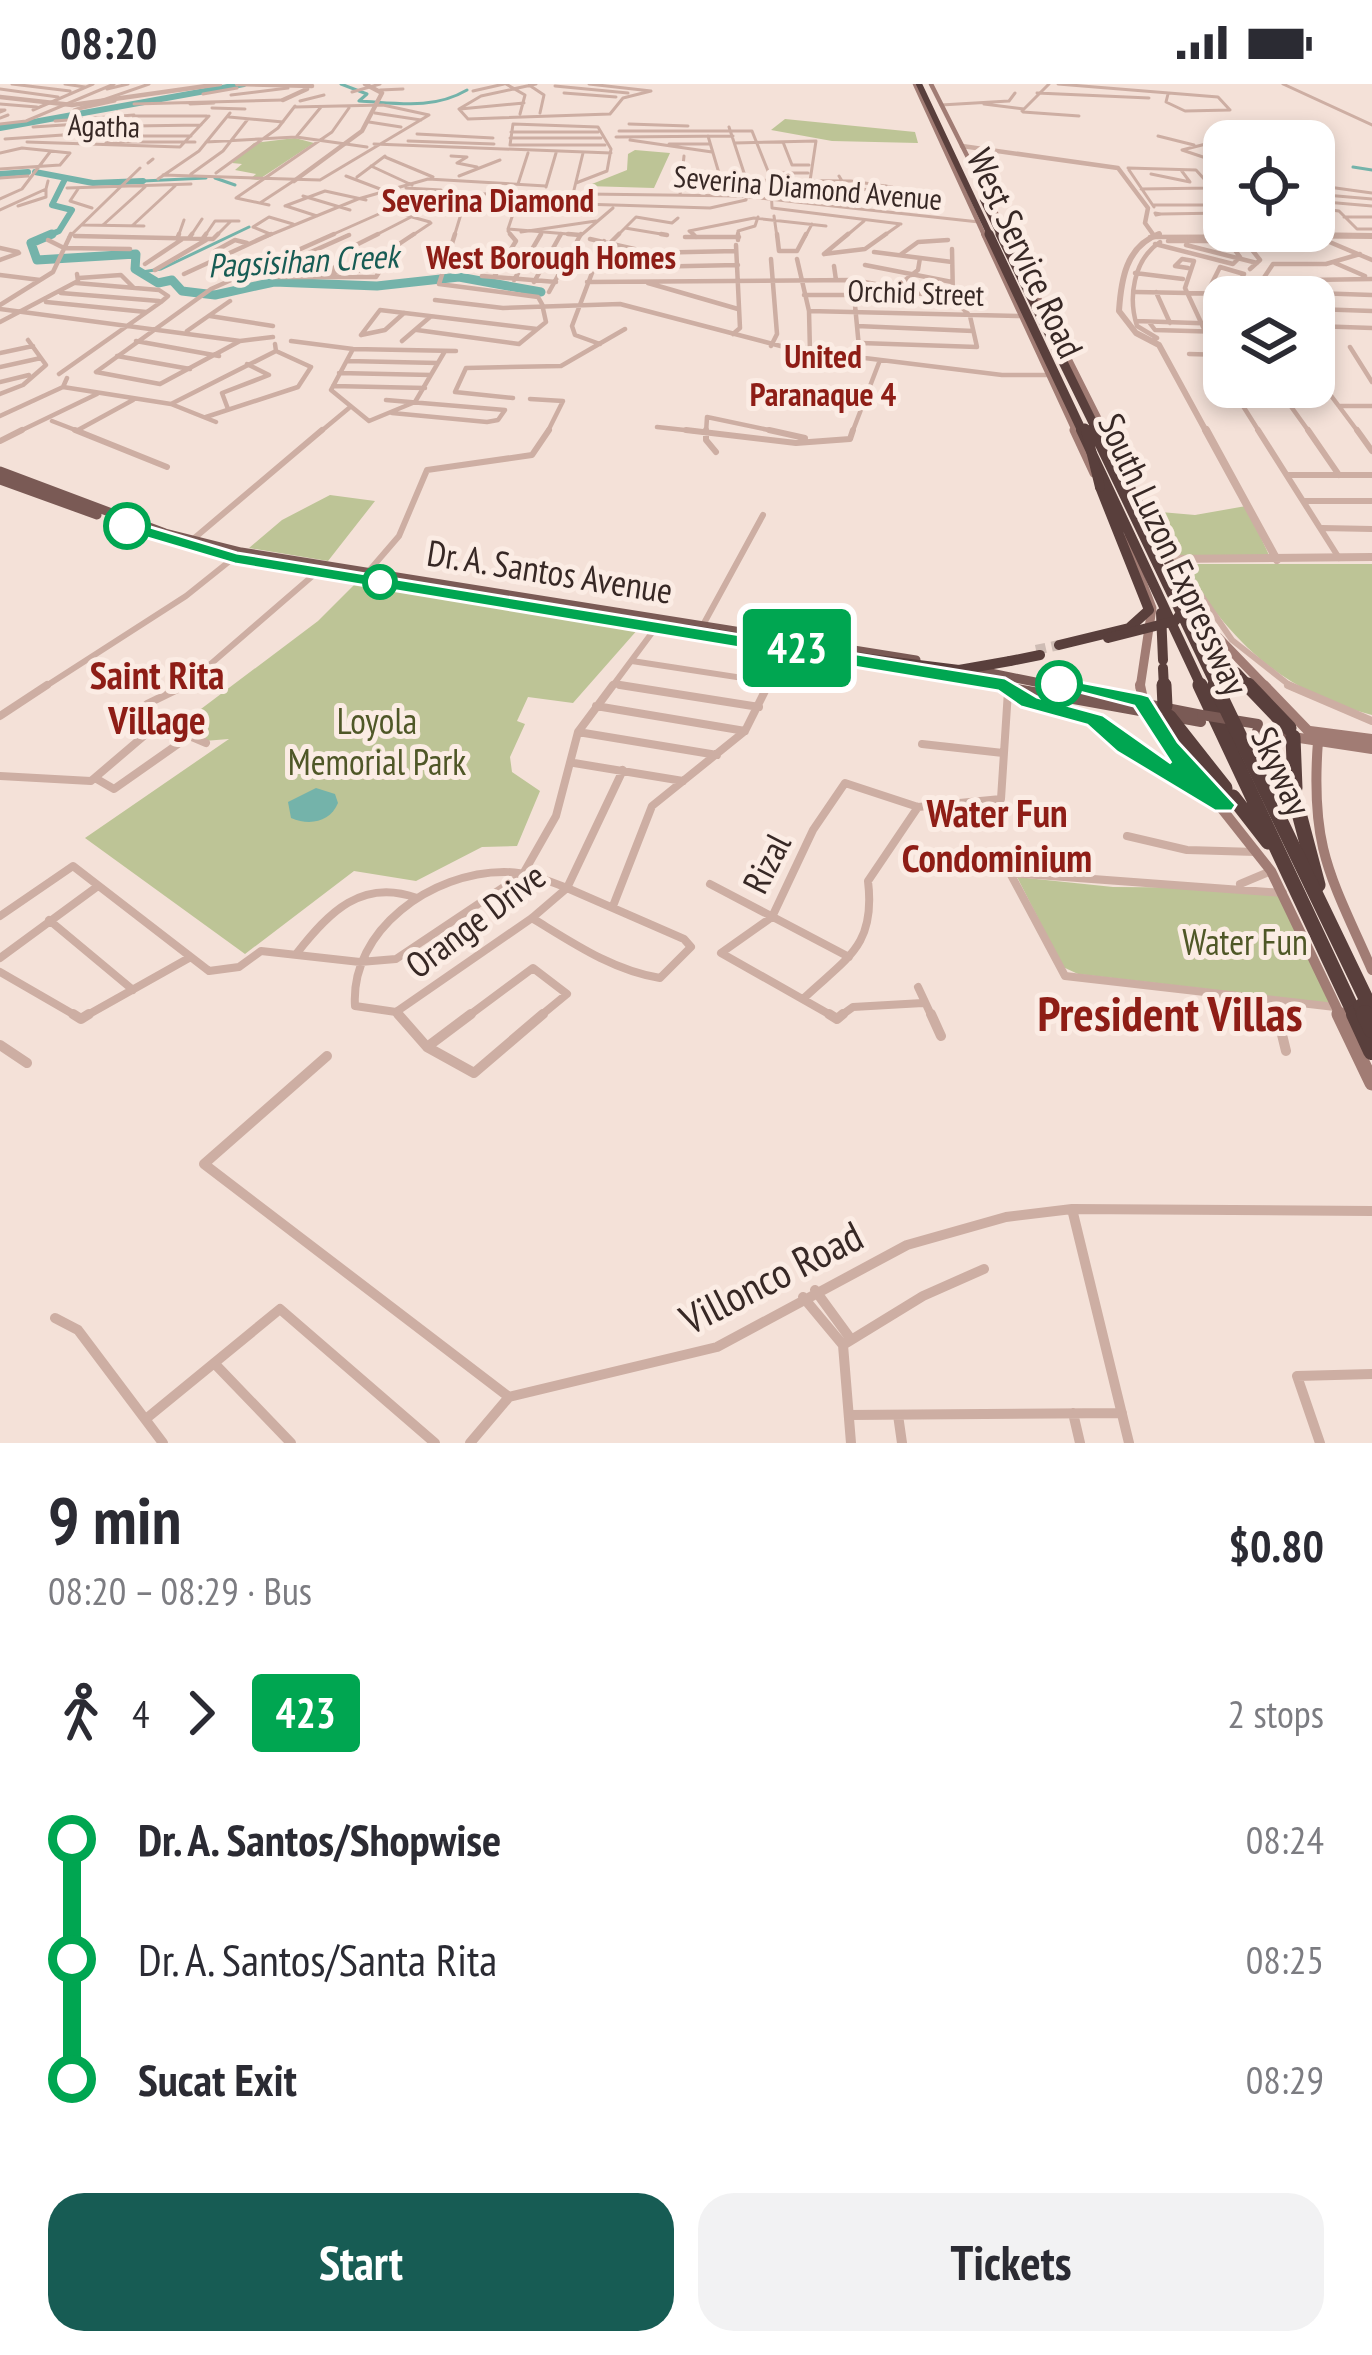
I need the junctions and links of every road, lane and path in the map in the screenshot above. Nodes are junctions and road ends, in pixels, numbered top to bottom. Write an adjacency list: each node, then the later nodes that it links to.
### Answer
1 (12, 84): 32 (street)
2 (65, 84): 16 (street)
3 (114, 84): 29 (street)
4 (128, 84): 29 (street)
5 (149, 84): 55 (street)
6 (170, 84): 37 (street)
7 (220, 84): 19 (street)
8 (364, 84): 21 (street)
9 (505, 84): 28 (street); 38 (street)
10 (531, 84): 28 (street); 74 (street)
11 (589, 84): 18 (street)
12 (923, 84): 62 (main road); 218 (main road, West Service Road); 432 (highway, Skyway); 457 (highway, South Luzon Expressway); 459 (highway, South Luzon Expressway)
13 (1049, 84): 35 (street)
14 (1149, 84): 42 (street)
15 (1282, 84): 84 (street)
16 (90, 85): 32 (street)
17 (555, 85): 33 (street); 33 (street)
18 (602, 85): 33 (street); 39 (street)
19 (192, 86): 37 (street)
20 (237, 86): 26 (street); 49 (street)
21 (372, 86): 24 (street); 30 (street)
22 (1057, 86): 31 (street)
23 (1094, 86): 31 (street); 36 (street)
24 (380, 87): 27 (street); 57 (street)
25 (1130, 87): 36 (street); 42 (street)
26 (288, 88): 53 (street); 54 (street)
27 (403, 88)
28 (514, 88): 38 (street); 61 (street)
29 (100, 90): 58 (street)
30 (356, 91)
31 (1072, 91): 35 (street); 36 (street)
32 (74, 92): 47 (street)
33 (592, 93): 39 (street); 44 (street); 75 (street)
34 (1015, 93): 51 (street)
35 (1037, 93): 68 (street)
36 (1112, 93): 45 (street)
37 (161, 94): 50 (street)
38 (486, 94): 66 (street)
39 (636, 94): 48 (street)
40 (1168, 94): 42 (street); 43 (street); 70 (street)
41 (324, 95): 56 (street)
42 (1148, 95): 45 (street)
43 (1187, 95): 46 (street); 70 (street)
44 (602, 96): 48 (street); 76 (street)
45 (1124, 96): 65 (street)
46 (1203, 96): 71 (street); 71 (street)
47 (61, 97): 52 (street); 69 (street)
48 (623, 98): 76 (street)
49 (182, 99): 53 (street); 59 (street)
50 (115, 101): 55 (street); 55 (street)
51 (968, 101): 62 (street); 68 (street)
52 (48, 102): 58 (street); 69 (street); 69 (street)
53 (216, 102): 54 (street); 60 (street); 67 (street)
54 (280, 102): 56 (street)
55 (90, 103): 58 (street)
56 (298, 103): 63 (street); 82 (street)
57 (381, 103): 64 (street); 73 (street); 80 (street)
58 (65, 104): 69 (street)
59 (134, 104)
60 (190, 104)
61 (522, 105): 66 (street); 66 (street); 74 (street); 78 (street)
62 (941, 105): 116 (main road)
63 (321, 107): 64 (street); 96 (street)
64 (350, 107): 99 (street)
65 (1126, 107)
66 (462, 108): 78 (street)
67 (245, 109)
68 (1024, 109): 77 (street)
69 (0, 111)
70 (1199, 111): 71 (street)
71 (1214, 111)
72 (116, 113): 86 (street); 87 (street); 102 (street)
73 (375, 113): 80 (street); 83 (street)
74 (540, 113): 75 (street)
75 (589, 115): 76 (street)
76 (600, 115)
77 (1078, 116)
78 (483, 117): 108 (street)
79 (248, 118): 82 (street); 100 (street); 103 (street)
80 (423, 120): 85 (street)
81 (55, 121): 86 (street)
82 (283, 122): 98 (street)
83 (369, 122): 85 (street); 106 (street)
84 (1372, 125)
85 (402, 127): 114 (street)
86 (93, 128): 88 (street); 101 (street); 101 (street); 113 (street)
87 (133, 128): 89 (street); 89 (street); 89 (street); 102 (street)
88 (33, 130)
89 (198, 130): 117 (street, Agatha)
90 (599, 132): 94 (street); 94 (street); 111 (street)
91 (629, 133): 92 (street); 97 (street); 97 (street); 115 (street)
92 (617, 134)
93 (732, 134): 97 (street); 104 (street); 104 (street); 150 (street)
94 (511, 135): 111 (street)
95 (1158, 136): 112 (street)
96 (296, 137): 98 (street); 99 (street)
97 (707, 137): 115 (street); 121 (street)
98 (256, 139): 100 (street); 140 (street)
99 (321, 140): 106 (street); 152 (street)
100 (230, 141): 103 (street); 142 (street)
101 (27, 142): 110 (street, Agatha)
102 (108, 142): 117 (street)
103 (206, 142): 142 (street)
104 (759, 142): 105 (street); 139 (street)
105 (783, 142): 131 (street); 131 (street)
106 (345, 144): 114 (street); 149 (street)
107 (407, 144): 108 (street); 108 (street); 114 (street)
108 (493, 144): 128 (street)
109 (1203, 144): 112 (street)
110 (61, 145): 113 (street, Agatha); 120 (street)
111 (605, 145): 126 (street)
112 (1195, 145): 130 (street)
113 (81, 146): 117 (street, Agatha)
114 (371, 146): 149 (street)
115 (647, 146): 121 (street)
116 (962, 146): 219 (street); 454 (main road)
117 (98, 147)
118 (31, 149): 119 (street); 120 (street); 134 (street)
119 (13, 150): 122 (street); 137 (street)
120 (52, 150): 132 (street); 132 (street)
121 (712, 152): 156 (street)
122 (0, 153)
123 (528, 153): 124 (street); 128 (street); 158 (street)
124 (556, 153): 125 (street); 162 (street)
125 (583, 153): 126 (street); 155 (street)
126 (610, 153): 155 (street)
127 (451, 156): 135 (street)
128 (501, 156): 135 (street); 153 (street)
129 (684, 156): 178 (street)
130 (1203, 156)
131 (809, 165): 139 (street)
132 (37, 166): 134 (street); 146 (street)
133 (371, 166): 144 (street); 147 (street); 160 (street)
134 (18, 167): 137 (street)
135 (477, 167): 145 (street)
136 (140, 168): 154 (street)
137 (0, 169)
138 (1181, 170): 141 (street); 168 (street); 171 (street)
139 (808, 173): 151 (street)
140 (215, 174): 142 (street); 152 (street)
141 (1203, 174)
142 (190, 175)
143 (346, 176): 144 (street)
144 (358, 177): 174 (street)
145 (457, 177): 147 (street); 153 (street)
146 (27, 179): 148 (street); 183 (street); 200 (street)
147 (436, 179): 160 (street)
148 (1, 180)
149 (294, 181): 152 (street); 189 (street)
150 (747, 181): 151 (street); 156 (street); 182 (street)
151 (810, 181): 163 (street)
152 (260, 182): 189 (street)
153 (492, 182): 158 (street)
154 (120, 183): 161 (street); 166 (street); 193 (street)
155 (576, 183): 177 (street)
156 (718, 183): 180 (street)
157 (191, 184): 159 (street)
158 (518, 184): 162 (street)
159 (176, 185): 161 (street); 225 (street)
160 (412, 185): 167 (street)
161 (147, 186): 223 (street)
162 (546, 186): 176 (street)
163 (889, 187)
164 (1203, 187): 170 (street)
165 (67, 188): 166 (street)
166 (79, 188): 193 (street)
167 (404, 188): 172 (street); 174 (street)
168 (1162, 188): 169 (street); 171 (street); 191 (street)
169 (1179, 188): 170 (street); 192 (street)
170 (1196, 188): 192 (street)
171 (1141, 189): 201 (street)
172 (441, 190)
173 (1335, 190): 184 (street)
174 (389, 192): 185 (street)
175 (520, 194): 176 (street, Severina Diamond Avenue); 188 (street); 337 (street, Severina Diamond Avenue)
176 (544, 194): 177 (street, Severina Diamond Avenue)
177 (573, 194): 178 (street, Severina Diamond Avenue)
178 (680, 195): 180 (street, Severina Diamond Avenue)
179 (302, 196): 185 (street); 194 (street); 205 (street)
180 (714, 196): 182 (street, Severina Diamond Avenue)
181 (417, 197): 198 (street)
182 (749, 197): 186 (street, Severina Diamond Avenue); 188 (street)
183 (0, 199)
184 (1372, 199): 187 (street)
185 (366, 200): 194 (street)
186 (772, 200): 199 (street); 204 (street, Severina Diamond Avenue); 204 (street)
187 (1335, 200)
188 (518, 202): 229 (street)
189 (259, 204): 190 (street)
190 (269, 205)
191 (1174, 205): 192 (street); 201 (street)
192 (1190, 205): 202 (street)
193 (92, 208): 222 (street)
194 (341, 208): 197 (street); 205 (street)
195 (613, 208): 217 (street)
196 (1335, 209): 207 (street)
197 (350, 210)
198 (386, 210): 206 (street); 232 (street)
199 (778, 210): 210 (street); 214 (street)
200 (0, 211)
201 (1157, 213): 202 (street); 219 (street)
202 (1196, 214): 203 (street)
203 (1203, 214)
204 (913, 215): 218 (street, Severina Diamond Avenue); 221 (street)
205 (318, 216): 224 (street)
206 (411, 217): 247 (street); 292 (street)
207 (1344, 217): 231 (street); 231 (street)
208 (678, 218): 228 (street)
209 (758, 218): 210 (street); 230 (street); 256 (street)
210 (773, 218): 220 (street); 220 (street)
211 (202, 219): 245 (street)
212 (703, 219): 230 (street)
213 (184, 220): 245 (street)
214 (865, 220): 221 (street); 221 (street)
215 (231, 221): 216 (street); 246 (street); 246 (street)
216 (239, 221)
217 (597, 221): 233 (street); 241 (street)
218 (978, 222): 350 (main road, West Service Road)
219 (1145, 223): 248 (street)
220 (812, 224): 227 (street)
221 (901, 224)
222 (82, 225): 223 (street); 240 (street)
223 (103, 225): 225 (street)
224 (296, 225): 236 (street); 236 (street)
225 (132, 226): 226 (street)
226 (144, 226)
227 (826, 226)
228 (624, 227): 239 (street); 254 (street)
229 (508, 229): 233 (street); 302 (street)
230 (699, 229): 243 (street)
231 (1371, 231): 235 (street)
232 (335, 232): 238 (street); 285 (street)
233 (520, 232): 234 (street)
234 (541, 233): 237 (street); 306 (street)
235 (1335, 233)
236 (272, 234): 255 (street)
237 (561, 234): 241 (street); 312 (street)
238 (349, 235): 247 (street); 277 (street)
239 (667, 235)
240 (74, 236): 245 (street); 259 (street)
241 (584, 237): 254 (street); 313 (street)
242 (685, 237): 243 (street)
243 (696, 237): 256 (street)
244 (1203, 238): 248 (street)
245 (182, 239): 246 (street); 281 (street)
246 (208, 239): 288 (street)
247 (367, 239): 253 (street); 290 (street)
248 (1156, 239): 251 (street); 275 (street); 293 (street); 351 (street)
249 (48, 240): 259 (street)
250 (947, 240): 270 (street)
251 (1171, 241): 252 (street); 267 (street)
252 (1203, 241)
253 (383, 242)
254 (608, 242): 266 (street); 269 (street)
255 (250, 244): 265 (street); 265 (street)
256 (737, 244): 269 (street); 282 (street)
257 (1335, 244): 268 (street)
258 (0, 248): 272 (street)
259 (64, 248): 260 (street); 305 (street)
260 (130, 249)
261 (952, 249): 278 (street)
262 (874, 252): 270 (street)
263 (1235, 252): 275 (street)
264 (1254, 252): 280 (street)
265 (226, 254): 294 (street)
266 (598, 254): 269 (street); 286 (street)
267 (1217, 254): 275 (street)
268 (1359, 254): 276 (street); 279 (street)
269 (653, 255)
270 (900, 255): 271 (street)
271 (920, 258): 278 (street); 297 (street)
272 (2, 259)
273 (771, 259): 308 (street)
274 (796, 259): 309 (street)
275 (1240, 259): 280 (street)
276 (1372, 259)
277 (293, 260): 290 (street); 292 (street)
278 (952, 262): 315 (street)
279 (1333, 262): 300 (street); 304 (street)
280 (1257, 263): 291 (street)
281 (146, 264)
282 (738, 265): 286 (street); 307 (street)
283 (865, 265): 297 (street)
284 (834, 266): 310 (street)
285 (255, 268): 292 (street); 330 (street)
286 (593, 268): 314 (street)
287 (1188, 268): 287 (street); 303 (street)
288 (155, 270)
289 (365, 270): 290 (street)
290 (332, 271): 292 (street)
291 (1247, 271): 298 (street); 299 (street)
292 (274, 272)
293 (1135, 273): 303 (street); 319 (street)
294 (184, 274)
295 (0, 275): 305 (street)
296 (482, 276): 302 (street)
297 (912, 276): 315 (street); 318 (street)
298 (1213, 276)
299 (1246, 276)
300 (1268, 276)
301 (77, 278): 317 (street); 317 (street); 325 (street)
302 (494, 278): 306 (street)
303 (1183, 279): 323 (street)
304 (1372, 279): 311 (street)
305 (42, 280): 329 (street)
306 (514, 280): 312 (street)
307 (737, 280): 308 (street); 316 (street); 340 (street)
308 (773, 280): 309 (street); 379 (street)
309 (800, 280): 310 (street); 328 (street)
310 (836, 280): 318 (street)
311 (1335, 280)
312 (534, 282): 313 (street)
313 (556, 282): 320 (street)
314 (587, 282): 316 (street); 336 (street)
315 (952, 282): 332 (street)
316 (648, 283): 340 (street)
317 (134, 288): 335 (street)
318 (896, 288): 328 (street)
319 (1136, 290): 322 (street); 351 (street)
320 (549, 292)
321 (915, 292): 332 (street)
322 (1156, 292): 323 (street); 355 (street)
323 (1185, 292): 326 (street); 356 (street)
324 (0, 293): 329 (street)
325 (62, 293): 334 (street); 335 (street)
326 (1203, 293)
327 (1335, 294): 331 (street)
328 (805, 295): 342 (street)
329 (16, 296): 338 (street)
330 (202, 296): 347 (street); 360 (street)
331 (1372, 296)
332 (953, 298): 349 (street)
333 (436, 299): 337 (street)
334 (46, 302): 344 (street); 345 (street)
335 (161, 302): 344 (street)
336 (580, 302): 337 (street); 370 (street); 377 (street)
337 (542, 304): 364 (street)
338 (0, 307): 345 (street)
339 (855, 308): 342 (street, Orchid Street); 349 (street, Orchid Street); 359 (street)
340 (738, 309): 370 (street)
341 (1335, 310): 343 (street)
342 (809, 311): 384 (street)
343 (1372, 311)
344 (146, 312): 353 (street)
345 (26, 313): 352 (street); 353 (street)
346 (404, 313): 346 (street); 348 (street)
347 (210, 316): 358 (street); 369 (street)
348 (431, 316): 364 (street); 366 (street)
349 (970, 316): 350 (street, Orchid Street); 367 (street)
350 (1021, 316): 404 (main road, West Service Road)
351 (1129, 319): 354 (street); 451 (street)
352 (0, 322)
353 (130, 322): 360 (street); 380 (street)
354 (1149, 322): 355 (street); 368 (street)
355 (1170, 322): 356 (street)
356 (1200, 323): 357 (street); 362 (street)
357 (1203, 323)
358 (273, 326)
359 (857, 326): 367 (street); 375 (street)
360 (156, 327): 369 (street); 371 (street)
361 (1337, 327): 363 (street); 393 (street)
362 (1203, 328)
363 (1372, 328)
364 (537, 329): 366 (street)
365 (625, 329): 377 (street)
366 (417, 331): 374 (street)
367 (973, 331): 375 (street)
368 (1203, 331)
369 (186, 332): 372 (street)
370 (732, 335): 379 (street)
371 (136, 341): 388 (street); 389 (street)
372 (240, 341): 376 (street); 389 (street)
373 (291, 341): 381 (street)
374 (401, 341)
375 (861, 343): 391 (street)
376 (275, 344): 397 (street); 425 (street)
377 (600, 344): 413 (street)
378 (80, 345): 380 (street)
379 (771, 346): 384 (street)
380 (91, 348): 400 (street)
381 (353, 349): 382 (street); 395 (street)
382 (445, 351): 383 (street); 396 (street)
383 (456, 351)
384 (810, 352): 391 (street)
385 (0, 353): 390 (street)
386 (1189, 354): 387 (street)
387 (1203, 354)
388 (116, 356): 399 (street); 399 (street)
389 (221, 356): 399 (street)
390 (41, 358): 398 (street); 402 (street)
391 (860, 358): 392 (street)
392 (880, 360): 404 (street); 435 (street)
393 (1358, 360): 394 (street); 407 (street)
394 (1372, 361)
395 (347, 362): 396 (street); 401 (street)
396 (438, 363): 403 (street)
397 (248, 364): 419 (street); 425 (street)
398 (0, 368)
399 (190, 369)
400 (59, 374)
401 (340, 374): 403 (street); 408 (street)
402 (31, 375): 406 (street); 411 (street)
403 (431, 375): 410 (street)
404 (1048, 375): 476 (main road, West Service Road)
405 (68, 377): 409 (street)
406 (0, 382)
407 (1372, 382)
408 (332, 386): 410 (street); 422 (street)
409 (63, 387): 412 (street); 427 (street)
410 (425, 388): 417 (street)
411 (0, 394)
412 (98, 394): 414 (street); 429 (street)
413 (513, 398)
414 (134, 399): 419 (street); 434 (street)
415 (530, 399): 456 (street)
416 (386, 400): 417 (street)
417 (415, 402): 426 (street); 426 (street)
418 (1335, 403): 420 (street)
419 (171, 404): 428 (street)
420 (1337, 406): 421 (street); 437 (street)
421 (1372, 406)
422 (350, 408): 426 (street); 449 (street)
423 (1245, 408): 440 (street)
424 (1292, 408): 441 (street)
425 (228, 409): 428 (street)
426 (392, 413)
427 (0, 416)
428 (205, 418): 430 (street)
429 (52, 421): 434 (street); 436 (street)
430 (216, 422)
431 (657, 427): 433 (street)
432 (1089, 428): 432 (highway, bridge); 529 (highway, Skyway, bridge); 531 (highway, Skyway, bridge)
433 (704, 430): 435 (street); 435 (street); 438 (street)
434 (77, 431): 439 (street)
435 (805, 438)
436 (0, 441)
437 (1372, 451)
438 (716, 452)
439 (167, 467)
440 (1288, 475): 441 (street); 444 (street)
441 (1339, 475): 442 (street)
442 (1372, 475)
443 (0, 476): 449 (main road, Dr. A. Santos Avenue)
444 (1304, 500): 445 (street); 447 (street)
445 (1372, 501)
446 (764, 514): 460 (street)
447 (1321, 528): 448 (street); 452 (street)
448 (1372, 529)
449 (188, 544): 450 (main road, Dr. A. Santos Avenue)
450 (238, 555): 455 (main road, Dr. A. Santos Avenue); 478 (street)
451 (1276, 558): 452 (street); 454 (street)
452 (1339, 558): 453 (street)
453 (1372, 558)
454 (1173, 562): 480 (street); 485 (main road)
455 (322, 569): 456 (main road, Dr. A. Santos Avenue); 458 (main road, Dr. A. Santos Avenue); 481 (street)
456 (367, 574): 458 (main road, Dr. A. Santos Avenue)
457 (1152, 579): 477 (highway); 508 (highway, South Luzon Expressway)
458 (470, 593): 460 (main road, Dr. A. Santos Avenue); 461 (main road, Dr. A. Santos Avenue)
459 (1179, 598): 484 (highway); 507 (highway, South Luzon Expressway)
460 (703, 625): 462 (main road, Dr. A. Santos Avenue)
461 (657, 626): 463 (main road, Dr. A. Santos Avenue); 467 (street)
462 (727, 628): 466 (highway); 472 (main road, Dr. A. Santos Avenue)
463 (684, 629): 464 (main road, Dr. A. Santos Avenue); 466 (highway)
464 (787, 646): 468 (street); 470 (main road, Dr. A. Santos Avenue)
465 (1038, 653): 466 (highway, bridge)
466 (870, 658)
467 (632, 661): 468 (street); 469 (street)
468 (770, 682): 475 (street)
469 (613, 684): 474 (street); 475 (street)
470 (1006, 688): 471 (main road, Dr. A. Santos Avenue); 473 (street); 490 (street)
471 (1031, 689): 472 (main road, Dr. A. Santos Avenue); 473 (street)
472 (1114, 701): 476 (main road, Dr. A. Santos Avenue); 479 (street)
473 (1040, 704): 479 (street)
474 (594, 706): 482 (street); 483 (street)
475 (759, 706): 482 (street)
476 (1144, 707): 477 (main road, Dr. A. Santos Avenue); 497 (main road)
477 (1167, 712): 484 (main road, Dr. A. Santos Avenue, bridge); 497 (highway)
478 (0, 716)
479 (1095, 720): 497 (street)
480 (1372, 721)
481 (159, 723): 486 (street); 495 (street)
482 (745, 731): 491 (street)
483 (578, 732): 491 (street); 492 (street)
484 (1291, 732): 485 (main road, Dr. A. Santos Avenue); 507 (highway)
485 (1315, 736): 489 (main road, Dr. A. Santos Avenue); 520 (main road)
486 (188, 737): 487 (street); 495 (street)
487 (206, 743)
488 (922, 744): 490 (street)
489 (1372, 744)
490 (1003, 753): 498 (street)
491 (717, 755): 496 (street)
492 (574, 763): 493 (street); 502 (street)
493 (622, 770): 496 (street); 506 (street, Orange Drive)
494 (0, 776): 495 (street)
495 (93, 779)
496 (683, 781): 510 (street)
497 (1227, 796): 500 (main road); 508 (highway)
498 (918, 807): 512 (street, Rizal); 518 (street)
499 (1127, 836): 500 (street)
500 (1259, 853): 501 (main road)
501 (1271, 871): 504 (street); 508 (main road)
502 (523, 874): 506 (street, Orange Drive); 509 (street, Orange Drive); 519 (street)
503 (710, 884): 512 (street)
504 (1239, 884): 508 (street); 526 (street)
505 (98, 886): 511 (street); 514 (street); 517 (street)
506 (569, 886): 510 (street, Orange Drive); 513 (street, Orange Drive)
507 (1320, 890): 525 (highway, South Luzon Expressway)
508 (1291, 893): 528 (main road); 537 (highway, South Luzon Expressway)
509 (418, 898): 515 (street); 519 (street, Orange Drive)
510 (614, 907): 513 (street, Orange Drive)
511 (0, 916)
512 (772, 916): 518 (street); 524 (street, Rizal)
513 (532, 918): 530 (street, Orange Drive)
514 (50, 920): 516 (street); 523 (street)
515 (297, 955): 517 (street); 519 (street)
516 (0, 958)
517 (189, 958): 523 (street)
518 (848, 961): 524 (street)
519 (360, 962): 530 (street, Orange Drive)
520 (1372, 970)
521 (0, 972): 523 (street)
522 (918, 986): 527 (street)
523 (133, 990)
524 (802, 999): 527 (street)
525 (1372, 999)
526 (1274, 1000): 528 (street); 535 (street)
527 (923, 1003): 532 (street)
528 (1337, 1007): 541 (main road)
529 (1372, 1011)
530 (396, 1012): 534 (street)
531 (1372, 1029)
532 (941, 1036)
533 (0, 1046): 536 (street)
534 (427, 1047): 534 (street)
535 (1286, 1051)
536 (11, 1052): 539 (street); 540 (street)
537 (1372, 1052)
538 (327, 1056): 550 (street)
539 (0, 1062)
540 (27, 1063)
541 (1372, 1083)
542 (1072, 1209): 543 (street, Villonco Road); 545 (street, Villonco Road); 552 (street)
543 (1372, 1211)
544 (984, 1269): 547 (street)
545 (809, 1294): 547 (street); 550 (street, Villonco Road)
546 (55, 1318): 555 (street)
547 (847, 1342): 553 (street)
548 (214, 1363): 555 (street); 558 (street); 559 (street)
549 (1372, 1374): 564 (street)
550 (509, 1397): 556 (street)
551 (1073, 1413): 552 (street); 554 (street); 562 (street)
552 (1122, 1413): 563 (street)
553 (849, 1415): 554 (street); 560 (street)
554 (898, 1415): 561 (street)
555 (147, 1418): 557 (street)
556 (478, 1440)
557 (163, 1443)
558 (291, 1443)
559 (435, 1443)
560 (851, 1443)
561 (902, 1443)
562 (1080, 1443)
563 (1129, 1443)
564 (1320, 1443)

